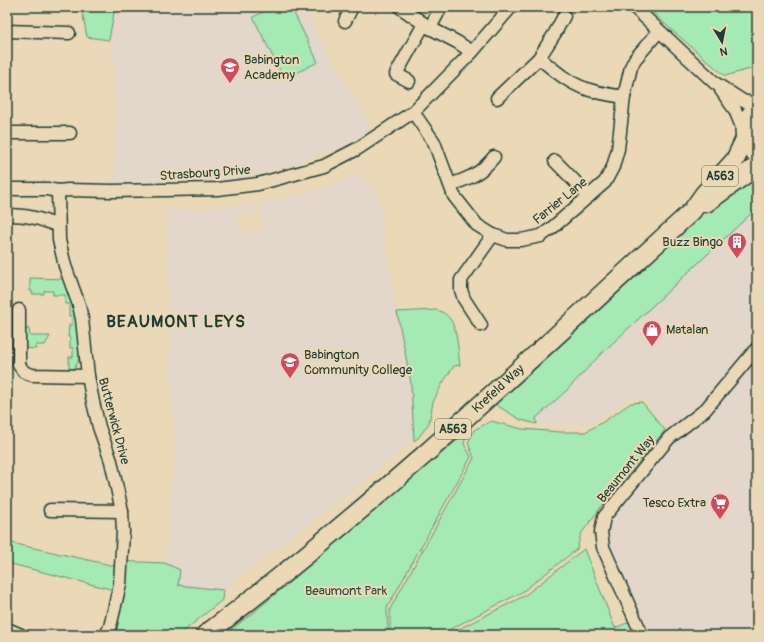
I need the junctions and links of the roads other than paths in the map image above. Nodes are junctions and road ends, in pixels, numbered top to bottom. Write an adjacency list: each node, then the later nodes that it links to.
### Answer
1 (352, 7): 7 (street)
2 (400, 7): 8 (street)
3 (441, 7): 8 (street)
4 (510, 7): 12 (street, Strasbourg Drive)
5 (634, 7): 10 (street)
6 (564, 16): 13 (street)
7 (345, 21)
8 (427, 26): 12 (street); 14 (street)
9 (7, 31): 11 (street)
10 (659, 31): 15 (street); 16 (street, Farrier Lane)
11 (69, 32)
12 (472, 52): 20 (street, Strasbourg Drive)
13 (539, 58): 16 (street); 17 (street)
14 (409, 81)
15 (715, 83): 18 (street); 23 (street)
16 (624, 97): 31 (street, Farrier Lane)
17 (497, 98)
18 (757, 104)
19 (757, 109): 23 (highway, Krefeld Way)
20 (413, 112): 28 (street, Farrier Lane); 30 (street, Strasbourg Drive)
21 (7, 132): 22 (street)
22 (70, 133)
23 (745, 136): 24 (highway); 32 (highway, Krefeld Way / A563)
24 (757, 154)
25 (494, 157): 28 (street)
26 (555, 161): 31 (street)
27 (757, 166): 32 (highway, Krefeld Way / A563)
28 (450, 185): 35 (street, Farrier Lane)
29 (7, 189): 30 (street, Strasbourg Drive)
30 (58, 191): 34 (street, Butterwick Drive)
31 (589, 196): 35 (street, Farrier Lane)
32 (692, 211): 45 (highway, Krefeld Way / A563)
33 (7, 215): 34 (street)
34 (58, 226): 39 (street, Butterwick Drive)
35 (493, 235): 37 (street)
36 (19, 310): 39 (street)
37 (481, 325)
38 (757, 348): 46 (street, Beaumont Way)
39 (88, 376): 41 (street, Butterwick Drive)
40 (50, 510): 41 (street)
41 (122, 511): 44 (street, Butterwick Drive)
42 (7, 629): 43 (street)
43 (21, 635)
44 (106, 635)
45 (205, 635)
46 (642, 635)

